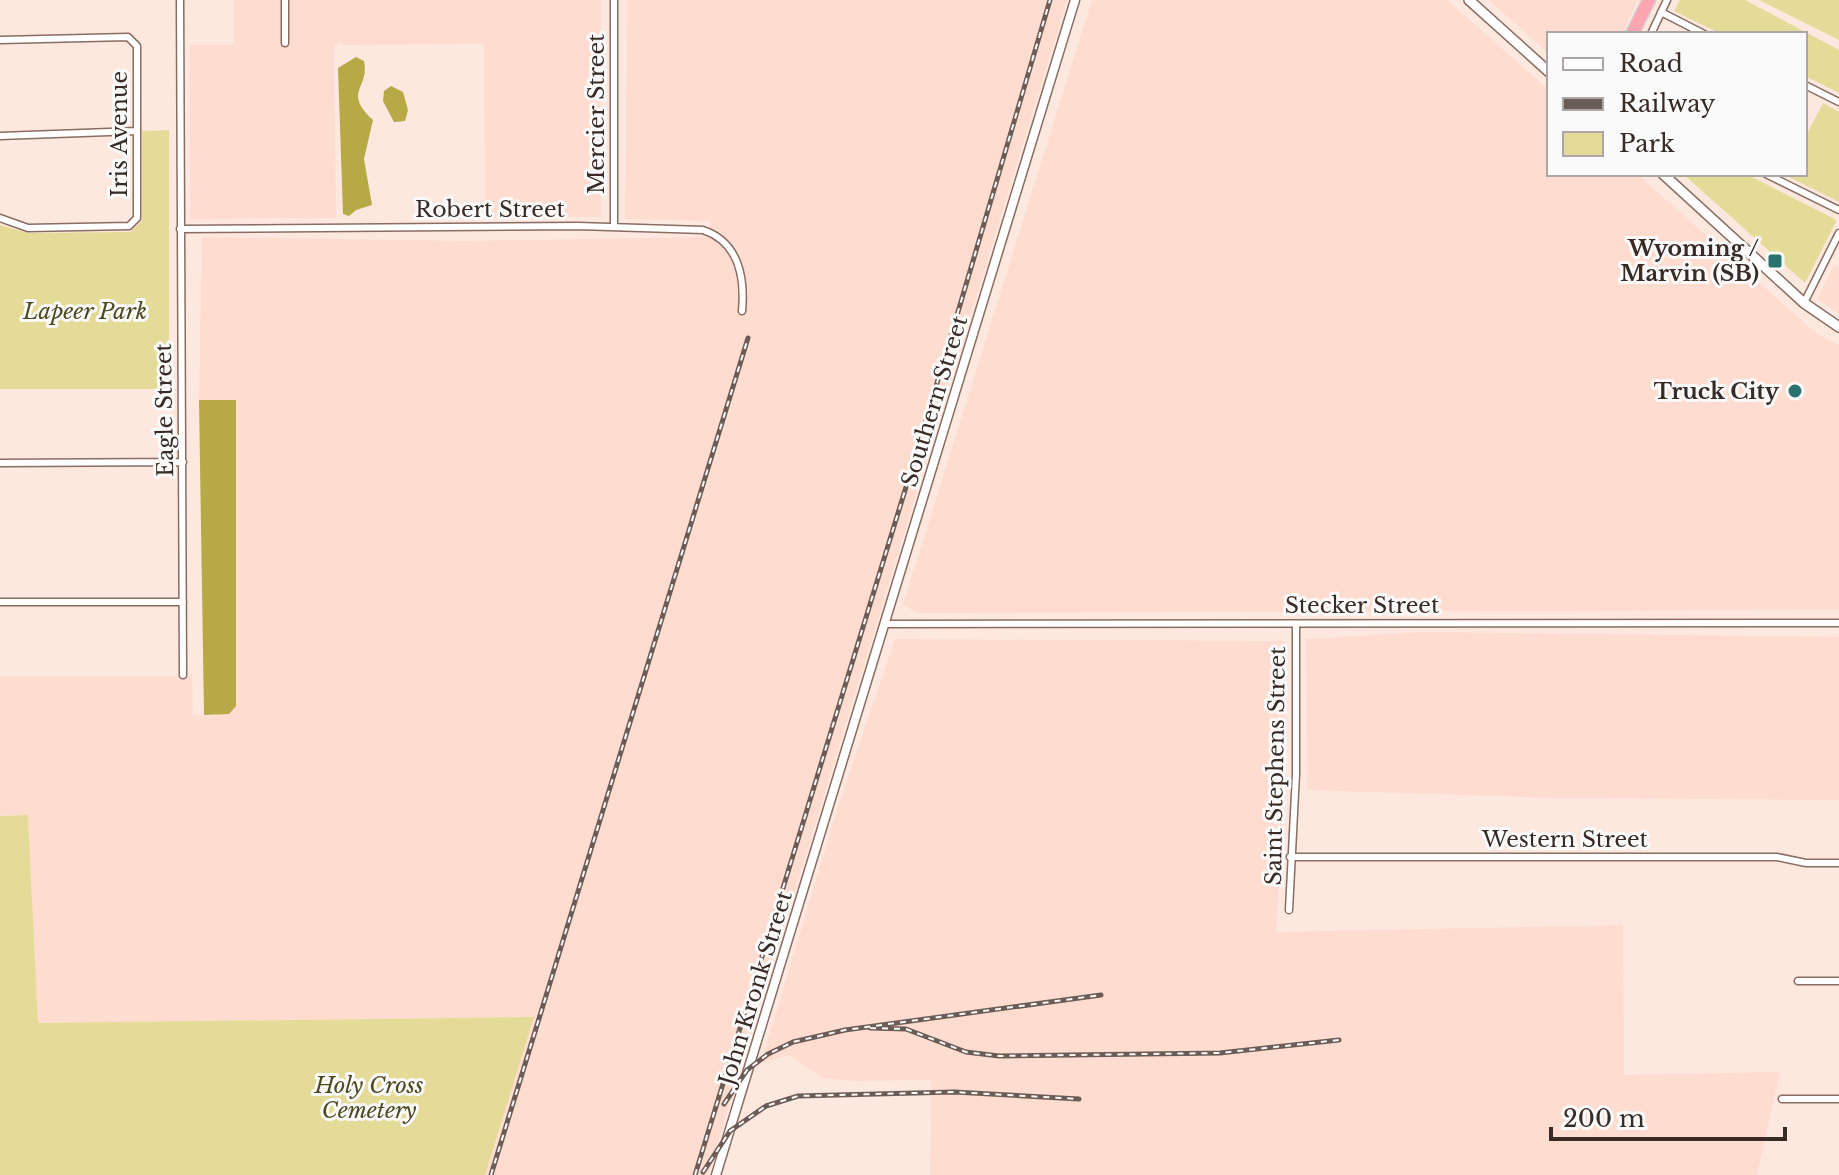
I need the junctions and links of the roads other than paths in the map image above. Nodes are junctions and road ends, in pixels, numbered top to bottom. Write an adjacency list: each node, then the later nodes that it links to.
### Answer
1 (180, 0): 24 (street, Eagle Street)
2 (285, 0): 13 (street)
3 (614, 0): 23 (street, Mercier Street)
4 (1075, 0): 34 (street, Southern Street)
5 (1469, 0): 14 (main road)
6 (1649, 0): 9 (highway)
7 (1667, 0): 8 (street)
8 (1661, 12): 10 (street); 11 (street)
9 (1633, 32)
10 (1652, 32)
11 (1700, 32)
12 (0, 40): 17 (street, Iris Avenue)
13 (285, 43)
14 (1547, 70)
15 (1807, 86): 16 (street)
16 (1839, 102)
17 (137, 131): 18 (street); 22 (street, Iris Avenue)
18 (0, 136)
19 (1665, 176): 26 (main road)
20 (1770, 176): 21 (street)
21 (1839, 210)
22 (0, 218)
23 (614, 227): 24 (street, Robert Street); 27 (street, Robert Street)
24 (180, 229): 29 (street, Eagle Street)
25 (1839, 233): 26 (street)
26 (1804, 303): 28 (main road)
27 (742, 311)
28 (1839, 327)
29 (183, 462): 30 (street); 32 (street, Eagle Street)
30 (0, 463)
31 (0, 602): 32 (street)
32 (183, 602): 36 (street, Eagle Street)
33 (1839, 623): 35 (street, Stecker Street)
34 (884, 624): 35 (street, Stecker Street); 37 (street, Southern Street)
35 (1296, 624): 38 (street, Saint Stephens Street)
36 (183, 675)
37 (827, 812): 45 (street, John Kronk Street)
38 (1290, 857): 39 (street, Western Street); 40 (street, Saint Stephens Street)
39 (1839, 863)
40 (1289, 910)
41 (1798, 981): 42 (street)
42 (1839, 981)
43 (1782, 1099): 44 (street)
44 (1839, 1099)
45 (716, 1175)

